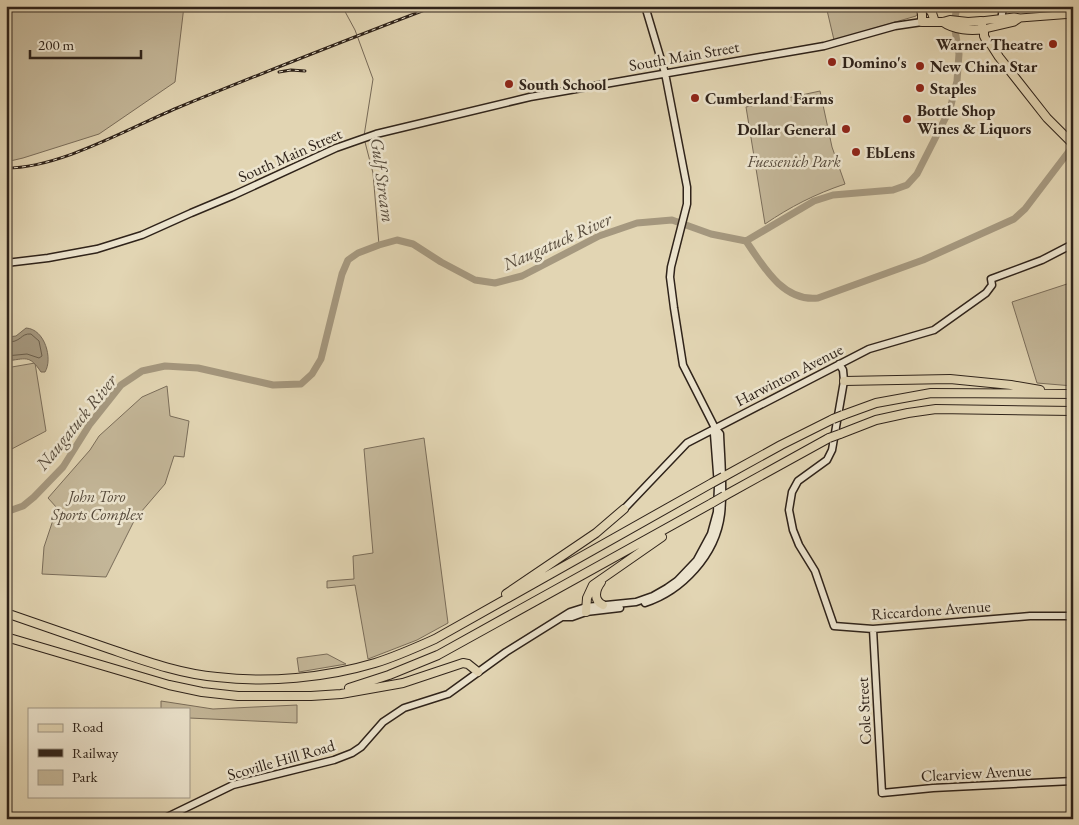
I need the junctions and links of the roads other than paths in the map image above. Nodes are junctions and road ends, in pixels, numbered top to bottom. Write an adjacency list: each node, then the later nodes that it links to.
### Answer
1 (645, 6): 12 (main road)
2 (920, 6): 7 (highway)
3 (927, 6): 8 (highway)
4 (1002, 6): 9 (main road)
5 (1073, 14): 9 (main road)
6 (982, 21): 9 (main road); 10 (highway); 11 (highway)
7 (922, 22): 8 (highway, South Main Street); 12 (main road, South Main Street)
8 (939, 22): 10 (highway)
9 (1001, 22): 11 (main road)
10 (969, 26): 11 (highway)
11 (982, 30): 13 (highway)
12 (665, 73): 15 (main road, South Main Street); 21 (main road)
13 (1072, 143)
14 (1073, 244): 16 (main road, Harwinton Avenue)
15 (6, 263)
16 (839, 364): 17 (main road); 21 (main road, Harwinton Avenue)
17 (844, 381): 18 (highway); 30 (main road, Riccardone Avenue)
18 (1062, 394): 19 (highway); 29 (highway, bridge)
19 (1073, 394)
20 (1073, 411): 23 (highway, bridge)
21 (715, 428): 22 (main road, Harwinton Avenue); 25 (main road); 26 (main road)
22 (624, 509): 29 (highway)
23 (690, 516): 24 (highway); 33 (highway)
24 (606, 576): 25 (highway); 26 (highway)
25 (603, 605): 26 (main road)
26 (586, 609): 32 (main road, Scoville Hill Road)
27 (6, 613): 29 (highway)
28 (1073, 616): 30 (main road, Riccardone Avenue)
29 (464, 623)
30 (873, 629): 35 (main road, Cole Street)
31 (6, 637): 33 (highway)
32 (478, 672): 33 (highway); 36 (main road, Scoville Hill Road)
33 (311, 696)
34 (1073, 781): 35 (main road, Clearview Avenue)
35 (882, 793)
36 (163, 819)

